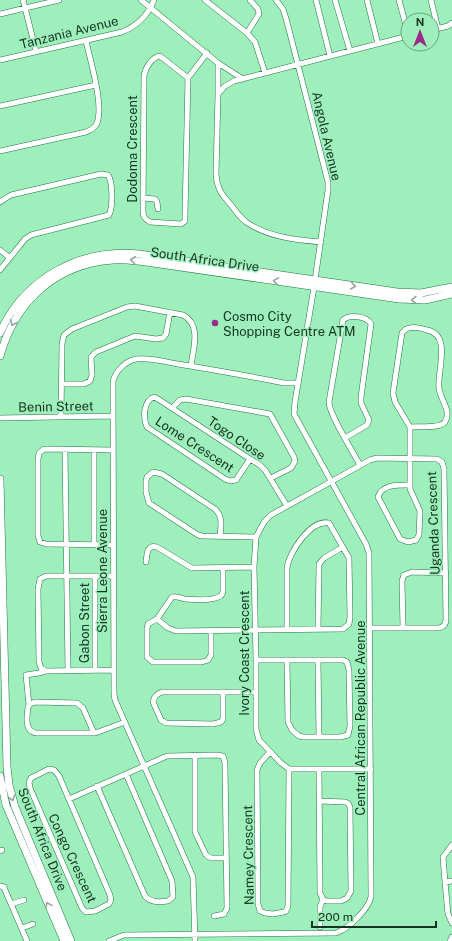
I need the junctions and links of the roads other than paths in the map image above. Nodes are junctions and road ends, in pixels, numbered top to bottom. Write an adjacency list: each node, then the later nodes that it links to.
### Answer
1 (23, 0): 13 (street)
2 (59, 0): 13 (street)
3 (141, 0): 14 (street)
4 (154, 0): 14 (street, Tanzania Avenue)
5 (205, 0): 20 (street)
6 (250, 0): 20 (street)
7 (276, 0): 30 (street, Angola Avenue)
8 (316, 0): 27 (street)
9 (335, 0): 24 (street)
10 (367, 0): 23 (street)
11 (399, 0): 15 (street)
12 (431, 0): 16 (street)
13 (25, 8): 17 (street); 25 (street)
14 (151, 8): 22 (street, Tanzania Avenue); 26 (street)
15 (402, 12)
16 (434, 12)
17 (0, 14)
18 (452, 23): 19 (street)
19 (440, 28)
20 (247, 33): 31 (street)
21 (400, 37): 23 (street)
22 (86, 41): 25 (street, Tanzania Avenue); 34 (street)
23 (378, 44): 24 (street)
24 (350, 51): 27 (street)
25 (36, 52): 28 (street, Tanzania Avenue)
26 (206, 53): 29 (street); 32 (street)
27 (330, 56): 30 (street)
28 (0, 60)
29 (218, 63): 33 (street); 35 (street)
30 (298, 65): 31 (street); 41 (street, Angola Avenue)
31 (265, 73): 33 (street)
32 (188, 78): 38 (street, Dodoma Crescent); 38 (street, Dodoma Crescent)
33 (243, 79): 35 (street)
34 (96, 85): 36 (street); 37 (street)
35 (218, 94): 41 (street)
36 (0, 106)
37 (0, 152)
38 (143, 198): 40 (street)
39 (0, 202): 43 (street)
40 (158, 209)
41 (321, 242): 45 (street, Angola Avenue)
42 (0, 250): 43 (street)
43 (10, 258): 44 (street)
44 (0, 270)
45 (314, 284): 46 (street, South Africa Drive, one-way to 46); 47 (street, South Africa Drive, one-way to 45); 49 (street, South Africa Drive); 50 (street, South Africa Drive, one-way to 50); 53 (street, Central African Republic Avenue)
46 (452, 286)
47 (452, 294)
48 (170, 312): 51 (street); 52 (street); 52 (street)
49 (0, 333)
50 (0, 356)
51 (191, 366): 53 (street, Sierra Leone Avenue); 56 (street, Sierra Leone Avenue)
52 (62, 384): 55 (street)
53 (297, 384): 68 (street, Central African Republic Avenue)
54 (173, 408): 64 (street, Togo Close); 64 (street, Lome Crescent); 66 (street)
55 (62, 416): 56 (street, Benin Street); 57 (street, Benin Street)
56 (112, 416): 62 (street, Sierra Leone Avenue)
57 (0, 418)
58 (410, 427): 58 (street); 63 (street)
59 (345, 438): 59 (street); 65 (street)
60 (65, 450): 61 (street); 73 (street); 73 (street)
61 (94, 450): 62 (street); 74 (street)
62 (112, 450): 75 (street, Sierra Leone Avenue)
63 (410, 458): 65 (street, Uganda Crescent); 69 (street); 80 (street, Uganda Crescent)
64 (250, 459): 66 (street, Togo Close)
65 (360, 464): 68 (street, Uganda Crescent)
66 (271, 478): 70 (street, Togo Close)
67 (0, 479): 103 (street, South Africa Drive)
68 (330, 481): 70 (street, Ivory Coast Crescent); 85 (street, Central African Republic Avenue)
69 (410, 485): 69 (street)
70 (287, 506): 72 (street, Ivory Coast Crescent)
71 (220, 536): 71 (street); 72 (street)
72 (256, 537): 78 (street, Ivory Coast Crescent)
73 (66, 544): 74 (street); 81 (street)
74 (94, 544): 75 (street)
75 (113, 545): 83 (street, Sierra Leone Avenue)
76 (343, 547): 87 (street); 88 (street); 88 (street)
77 (146, 562): 79 (street)
78 (254, 567): 79 (street); 90 (street, Ivory Coast Crescent)
79 (223, 568): 84 (street)
80 (446, 573): 86 (street, Uganda Crescent); 86 (street)
81 (66, 576): 82 (street); 94 (street); 97 (street)
82 (95, 576): 83 (street); 95 (street, Gabon Street)
83 (114, 576): 96 (street, Sierra Leone Avenue)
84 (157, 619): 89 (street); 89 (street)
85 (370, 628): 86 (street, Uganda Crescent); 110 (street, Central African Republic Avenue)
86 (403, 628)
87 (287, 629): 88 (street); 90 (street)
88 (318, 629)
89 (211, 630): 90 (street)
90 (256, 630): 91 (street, Ivory Coast Crescent)
91 (256, 660): 92 (street); 98 (street, Ivory Coast Crescent)
92 (287, 661): 93 (street); 104 (street)
93 (318, 661): 104 (street); 104 (street)
94 (68, 670): 95 (street); 97 (street)
95 (95, 670): 96 (street)
96 (113, 670): 101 (street, Sierra Leone Avenue)
97 (46, 671): 100 (street)
98 (255, 692): 99 (street); 105 (street, Ivory Coast Crescent)
99 (223, 693): 99 (street)
100 (29, 705): 102 (street); 102 (street)
101 (125, 722): 102 (street); 107 (street, Sierra Leone Avenue)
102 (94, 733)
103 (3, 734): 133 (street, South Africa Drive, one-way to 133)
104 (319, 737)
105 (270, 752): 108 (street, Ivory Coast Crescent); 108 (street, Namey Crescent)
106 (195, 755): 107 (street); 117 (street); 117 (street)
107 (144, 765): 111 (street); 129 (street, Sierra Leone Avenue)
108 (289, 769): 109 (street)
109 (319, 769): 110 (street); 115 (street)
110 (371, 769): 129 (street, Central African Republic Avenue)
111 (126, 774): 113 (street); 113 (street)
112 (0, 776): 132 (street, South Africa Drive, one-way to 112)
113 (97, 786): 114 (street)
114 (69, 799): 114 (street, Congo Crescent)
115 (320, 801): 121 (street); 121 (street)
116 (452, 845): 119 (street)
117 (226, 858): 124 (street)
118 (452, 881): 119 (street)
119 (445, 882): 125 (street)
120 (0, 886): 123 (street)
121 (323, 899): 127 (street)
122 (24, 900): 123 (street)
123 (12, 904): 128 (street)
124 (214, 916)
125 (452, 923)
126 (33, 924): 128 (street)
127 (320, 927)
128 (22, 928): 131 (street)
129 (195, 934): 134 (street, Central African Republic Avenue); 135 (street, Sierra Leone Avenue)
130 (452, 937): 136 (street)
131 (26, 941)
132 (64, 941)
133 (71, 941)
134 (109, 941)
135 (195, 941)
136 (450, 941)

